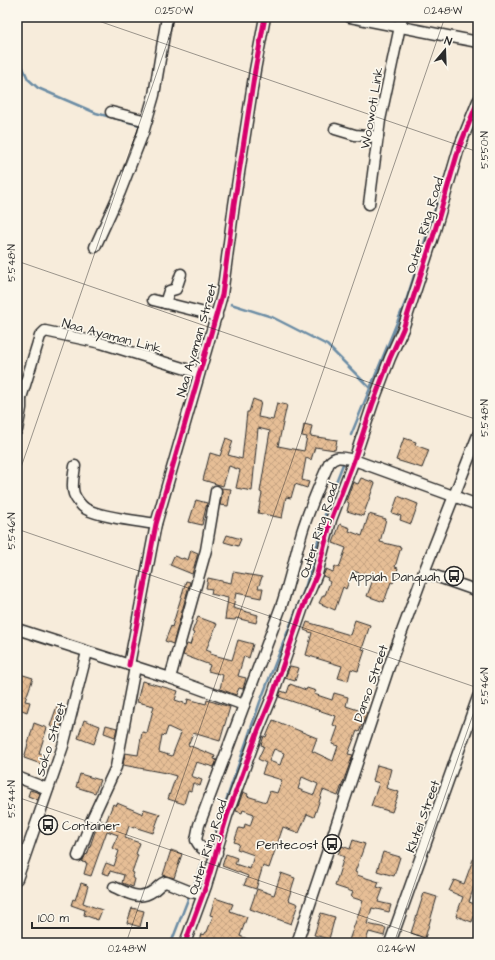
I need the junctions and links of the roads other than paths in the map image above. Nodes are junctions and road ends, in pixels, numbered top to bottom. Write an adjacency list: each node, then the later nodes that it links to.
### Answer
1 (167, 17): 8 (street)
2 (265, 17): 16 (street, Naa Ayaman Street)
3 (350, 17): 4 (street)
4 (401, 22): 5 (street); 10 (street, Woowoti Link)
5 (478, 42)
6 (478, 101): 21 (street, Outer Ring Road)
7 (110, 112): 8 (street)
8 (145, 126): 12 (street)
9 (335, 129): 10 (street)
10 (378, 137): 11 (street, Woowoti Link)
11 (369, 204)
12 (95, 247)
13 (181, 274): 15 (street)
14 (153, 300): 15 (street)
15 (165, 303): 16 (street)
16 (217, 316): 17 (street, Naa Ayaman Street)
17 (199, 373): 18 (street, Naa Ayaman Link); 26 (street, Naa Ayaman Street)
18 (19, 397): 19 (street)
19 (17, 430)
20 (478, 435): 24 (street, Danso Street)
21 (354, 460): 24 (street); 34 (street); 37 (street, Outer Ring Road)
22 (75, 466): 26 (street)
23 (216, 491): 32 (street)
24 (454, 497): 25 (street); 27 (street, Danso Street)
25 (478, 505)
26 (156, 524): 31 (street, Naa Ayaman Street)
27 (424, 572): 28 (street); 43 (street, Danso Street)
28 (478, 591)
29 (17, 629): 30 (street)
30 (87, 652): 31 (street); 36 (street, Soko Street)
31 (132, 666): 32 (street); 38 (street, Naa Ayaman Street)
32 (170, 678): 34 (street)
33 (478, 697): 44 (street, Klutei Street)
34 (244, 705): 37 (street)
35 (17, 777): 36 (street)
36 (48, 789): 39 (street, Soko Street)
37 (217, 853): 41 (street, Outer Ring Road)
38 (78, 856)
39 (17, 879)
40 (114, 887): 41 (street)
41 (203, 894): 42 (street, Outer Ring Road)
42 (185, 943)
43 (297, 943)
44 (390, 943)

